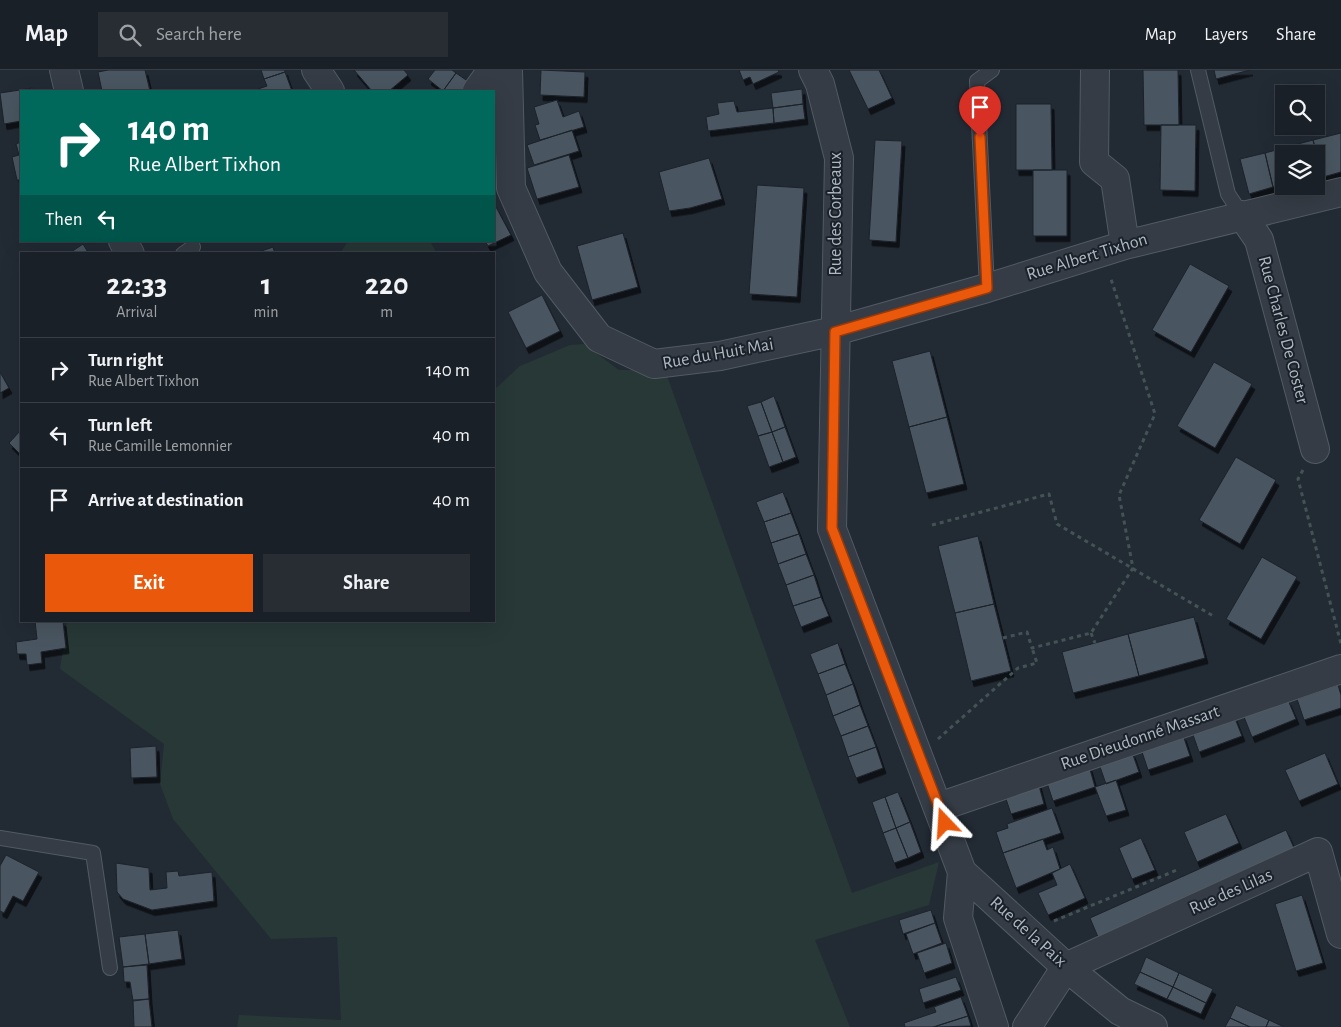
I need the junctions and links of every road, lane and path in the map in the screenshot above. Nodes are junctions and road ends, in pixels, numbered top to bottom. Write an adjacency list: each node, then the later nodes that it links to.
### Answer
1 (64, 70): 9 (street)
2 (316, 70): 10 (street)
3 (492, 70): 11 (street)
4 (508, 70): 16 (street, Rue du Huit Mai)
5 (813, 70): 16 (street, Rue des Corbeaux)
6 (992, 70): 15 (lane)
7 (1096, 70): 14 (street)
8 (1198, 70): 13 (lane)
9 (69, 90)
10 (329, 90)
11 (478, 90)
12 (1341, 192): 13 (street, Rue Albert Tixhon)
13 (1242, 215): 14 (street, Rue Albert Tixhon); 17 (street, Rue Charles De Coster)
14 (1113, 248): 15 (street, Rue Albert Tixhon); 19 (path)
15 (987, 288): 16 (street, Rue Albert Tixhon)
16 (835, 332): 27 (street, Rue des Corbeaux)
17 (1315, 449): 24 (path)
18 (932, 525): 19 (path)
19 (1132, 568): 20 (path); 21 (path)
20 (1216, 617)
21 (1090, 633): 23 (path); 25 (path)
22 (1003, 638): 25 (path)
23 (1095, 643)
24 (1341, 645)
25 (1032, 648): 27 (path)
26 (1341, 669): 28 (street, Rue Dieudonné Massart)
27 (919, 756): 28 (street, Rue de la Paix)
28 (939, 807): 31 (street, Rue de la Paix)
29 (0, 838): 35 (lane)
30 (1177, 870): 32 (path)
31 (962, 872): 32 (street, Rue de la Paix); 36 (street)
32 (1028, 932): 34 (street, Rue de la Paix)
33 (1341, 934): 34 (street, Rue des Lilas)
34 (1066, 967): 37 (street); 38 (street, Rue de la Paix)
35 (110, 968)
36 (994, 1027)
37 (1026, 1027)
38 (1153, 1027)

